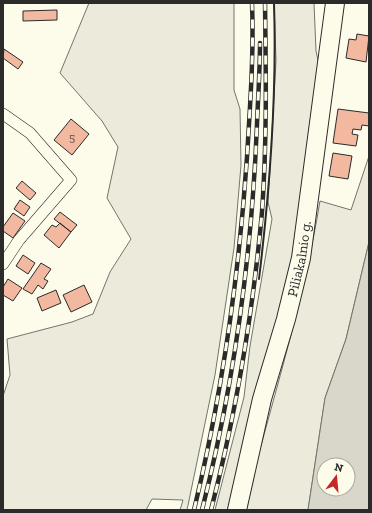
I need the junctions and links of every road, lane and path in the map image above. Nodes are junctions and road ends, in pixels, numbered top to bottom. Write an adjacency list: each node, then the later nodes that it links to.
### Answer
1 (335, 3): 4 (main road, Piliakalnio g.)
2 (3, 114): 3 (street)
3 (3, 264)
4 (237, 510)

